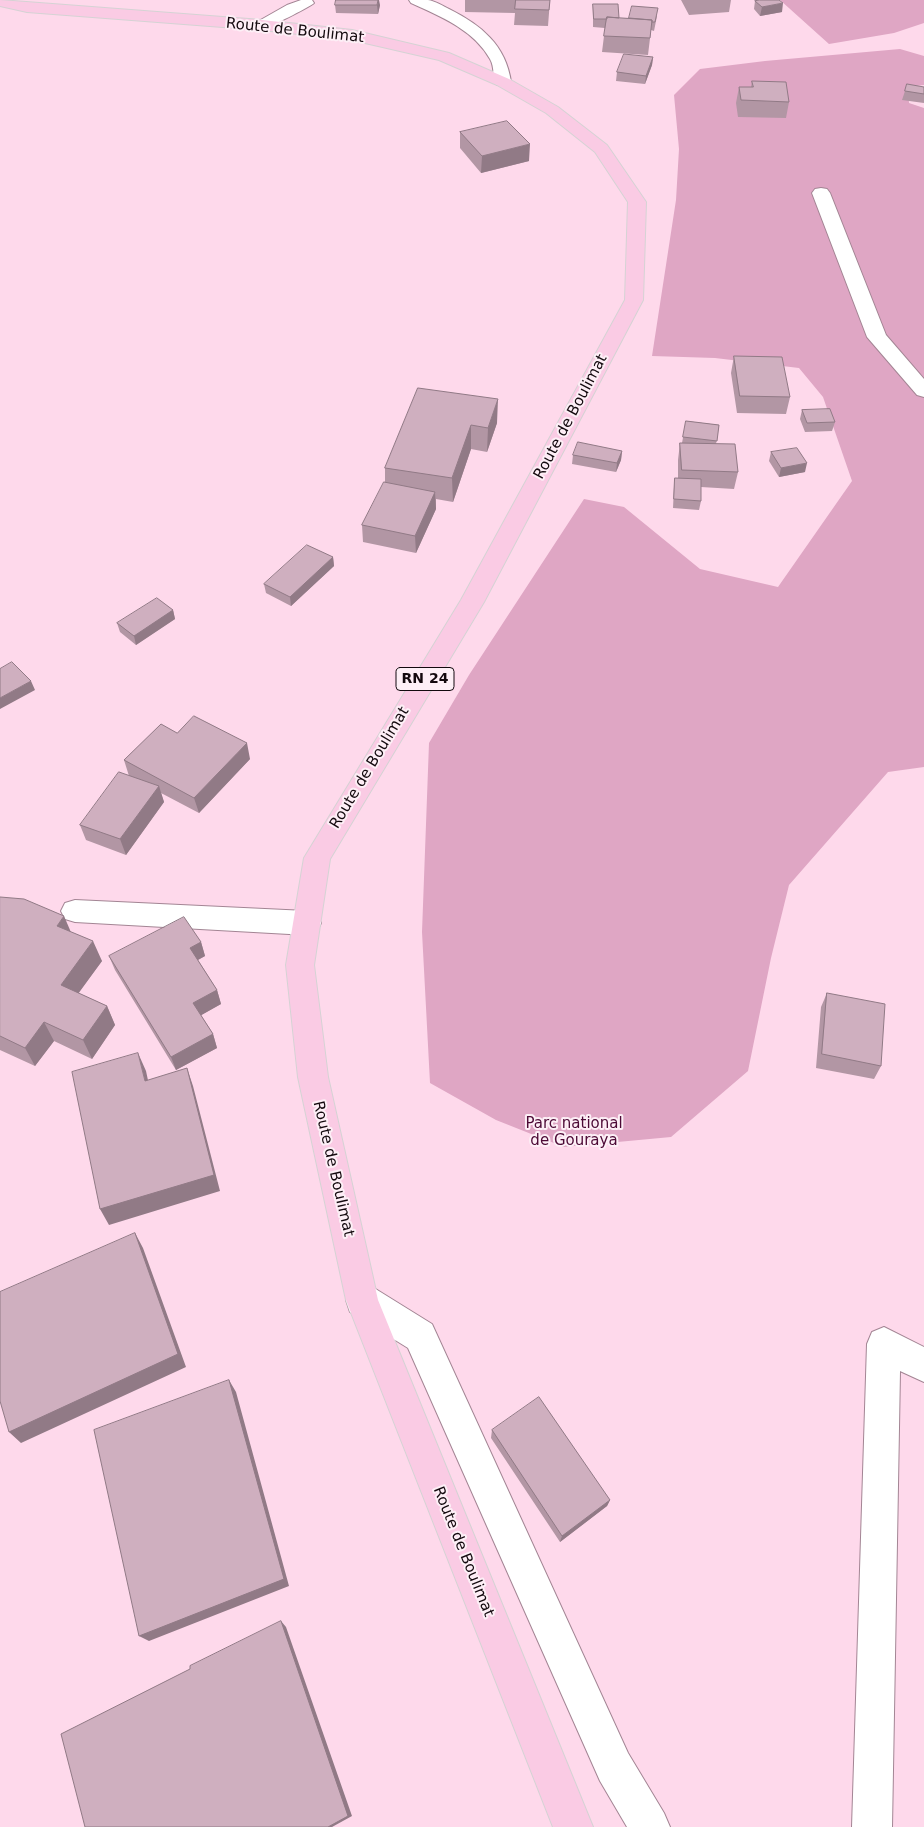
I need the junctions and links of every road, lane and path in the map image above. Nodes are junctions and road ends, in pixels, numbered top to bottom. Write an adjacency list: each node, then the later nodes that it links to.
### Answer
1 (0, 2): 5 (main road, Route de Boulimat / RN 24)
2 (421, 2): 3 (street); 6 (street)
3 (455, 3)
4 (307, 4): 5 (street)
5 (262, 25): 6 (main road, Route de Boulimat / RN 24)
6 (504, 82): 10 (main road, Route de Boulimat / RN 24)
7 (821, 193): 8 (street)
8 (924, 391)
9 (75, 911): 10 (street)
10 (307, 923): 11 (main road, Route de Boulimat / RN 24)
11 (362, 1300): 13 (main road, Route de Boulimat / RN 24); 14 (street)
12 (924, 1365): 15 (street)
13 (573, 1827)
14 (650, 1827)
15 (872, 1827)

